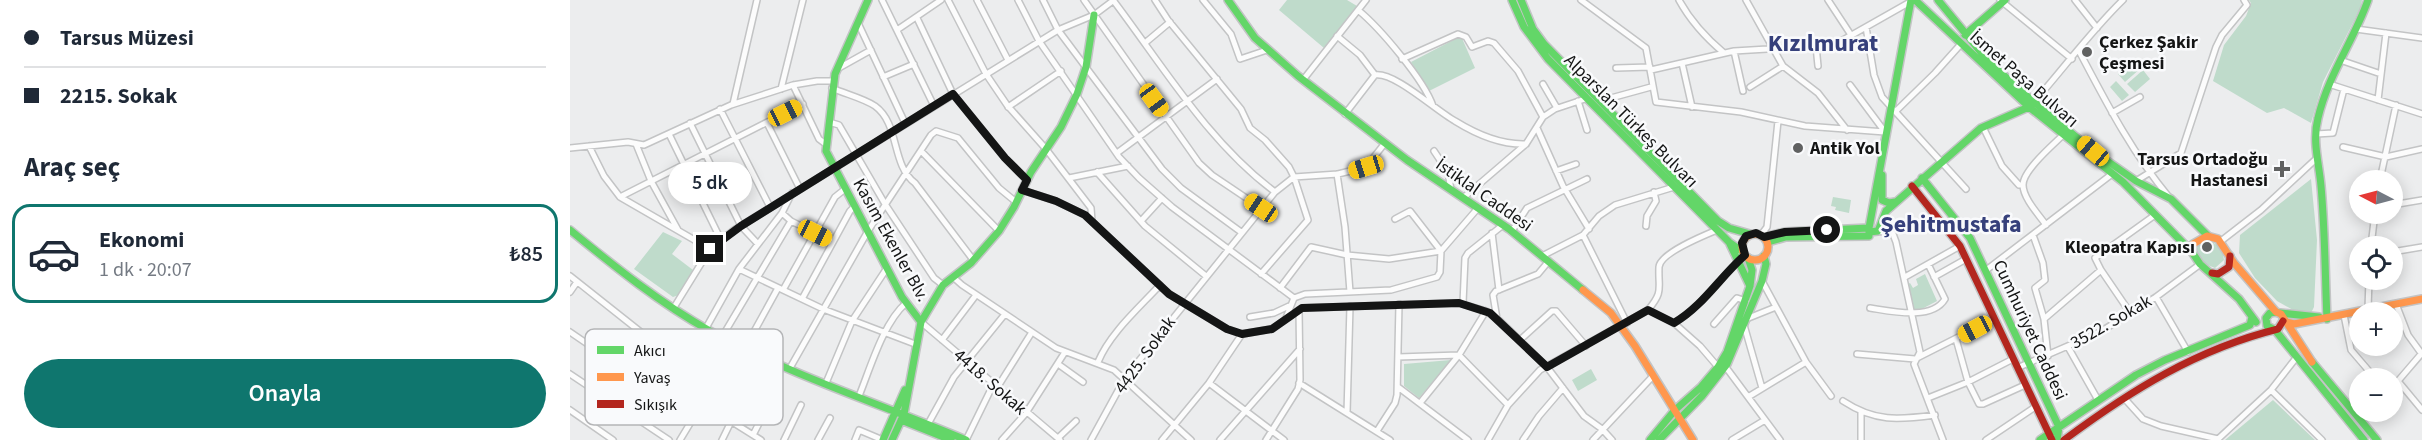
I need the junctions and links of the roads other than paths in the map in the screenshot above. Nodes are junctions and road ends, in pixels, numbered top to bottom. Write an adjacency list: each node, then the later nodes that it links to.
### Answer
1 (757, 0): 95 (street)
2 (803, 0): 83 (street)
3 (868, 0): 36 (street, Kasım Ekenler Blv.)
4 (882, 0): 40 (street)
5 (941, 0): 34 (street)
6 (948, 0): 70 (street)
7 (977, 0): 59 (street)
8 (1018, 0): 47 (street)
9 (1043, 0): 41 (street)
10 (1084, 0): 33 (street)
11 (1102, 0): 31 (street)
12 (1113, 0): 31 (street); 48 (street)
13 (1155, 0): 35 (street)
14 (1203, 0): 52 (street)
15 (1228, 0): 52 (street, İstiklal Caddesi)
16 (1366, 0): 32 (street)
17 (1512, 0): 88 (street, Alparslan Türkeş Bulvarı)
18 (1521, 0): 93 (street, Alparslan Türkeş Bulvarı)
19 (1583, 0): 67 (street)
20 (1679, 0): 56 (street)
21 (1754, 0): 30 (street)
22 (1828, 0): 43 (street)
23 (1938, 0): 44 (street)
24 (2075, 0): 38 (street)
25 (2123, 0): 38 (street)
26 (2244, 0): 151 (street)
27 (2368, 0): 39 (street)
28 (1912, 1): 37 (street); 49 (street, İsmet Paşa Bulvarı); 103 (street)
29 (2002, 1): 44 (street); 58 (street)
30 (1746, 2): 53 (street)
31 (1102, 8): 33 (street)
32 (1358, 10): 45 (street); 57 (street)
33 (1094, 15): 41 (street); 65 (street); 108 (street)
34 (917, 18): 40 (street); 86 (street)
35 (1170, 22): 48 (street); 74 (street)
36 (858, 23): 51 (street); 68 (street, Kasım Ekenler Blv.)
37 (1866, 27): 43 (street); 103 (street)
38 (2097, 28): 55 (street)
39 (2356, 29): 42 (street); 60 (street)
40 (897, 30): 62 (street)
41 (1058, 30): 47 (street); 65 (street)
42 (2386, 33): 46 (street); 71 (street)
43 (1851, 35): 50 (street)
44 (1965, 35): 96 (street)
45 (1337, 36): 72 (street); 75 (street)
46 (2422, 38)
47 (1039, 41): 59 (street); 69 (street)
48 (1145, 43): 91 (street)
49 (1961, 44): 96 (street, İsmet Paşa Bulvarı); 103 (street)
50 (1816, 46): 53 (street); 64 (street)
51 (871, 50): 68 (street); 73 (street)
52 (1267, 50): 75 (street, İstiklal Caddesi)
53 (1773, 50): 54 (street); 63 (street)
54 (1734, 51): 56 (street); 85 (street)
55 (2079, 51): 58 (street); 105 (street)
56 (1724, 53): 61 (street)
57 (1402, 59): 100 (street); 109 (street)
58 (2072, 59): 96 (street)
59 (1008, 60): 70 (street)
60 (2340, 60): 71 (street); 77 (street)
61 (1682, 63): 67 (street); 101 (street)
62 (914, 64): 73 (street); 98 (street)
63 (1783, 66): 82 (street); 118 (street)
64 (1818, 66)
65 (1086, 67): 87 (street); 125 (street)
66 (1616, 68): 67 (street)
67 (1650, 68): 81 (street)
68 (837, 69): 79 (street, Kasım Ekenler Blv.)
69 (1061, 71): 87 (street); 99 (street)
70 (986, 74): 86 (street); 99 (street)
71 (2381, 74): 90 (street)
72 (1375, 75): 100 (street); 106 (street)
73 (884, 77): 114 (street)
74 (1217, 79): 91 (street); 155 (street)
75 (1303, 80): 106 (street, İstiklal Caddesi)
76 (1543, 84): 102 (street)
77 (2329, 84): 84 (street); 123 (street)
78 (793, 85): 79 (street); 83 (street); 94 (street)
79 (833, 85): 111 (street, Kasım Ekenler Blv.); 119 (street)
80 (1850, 85): 120 (street)
81 (1651, 87): 93 (street); 101 (street)
82 (1750, 87)
83 (782, 89): 95 (street)
84 (2344, 89): 90 (street); 123 (street)
85 (1743, 91)
86 (953, 94): 98 (street); 159 (street)
87 (1077, 94): 133 (street); 138 (street)
88 (1588, 98): 92 (street); 164 (street, Alparslan Türkeş Bulvarı)
89 (2140, 98): 105 (street)
90 (2378, 100): 97 (street)
91 (1189, 101): 108 (street); 171 (street)
92 (1578, 101): 102 (street); 117 (street)
93 (1600, 101): 209 (street, Alparslan Türkeş Bulvarı)
94 (803, 104): 113 (street); 130 (street)
95 (733, 105): 104 (street)
96 (2032, 105): 115 (street); 122 (street, İsmet Paşa Bulvarı); 161 (street)
97 (2396, 105): 107 (street); 141 (street)
98 (934, 106): 114 (street)
99 (1008, 106): 133 (street)
100 (1433, 106): 128 (street)
101 (1692, 107): 110 (street)
102 (1557, 108): 109 (street)
103 (1893, 108): 120 (street); 143 (street)
104 (720, 110): 112 (street); 124 (street)
105 (2112, 113): 151 (street)
106 (1345, 114): 126 (street, İstiklal Caddesi)
107 (2422, 114)
108 (1167, 117): 125 (street); 185 (street)
109 (1543, 117): 116 (street)
110 (1778, 121): 118 (street); 213 (street)
111 (829, 122): 130 (street, Kasım Ekenler Blv.); 140 (street)
112 (690, 123): 121 (street); 139 (street)
113 (766, 123): 124 (street); 165 (street)
114 (905, 123): 119 (street)
115 (1983, 127): 143 (street); 162 (street)
116 (1536, 128): 128 (street); 149 (street)
117 (1587, 130)
118 (1847, 130): 120 (street)
119 (891, 132): 140 (street); 154 (street)
120 (1885, 132): 137 (street)
121 (669, 134): 127 (street); 144 (street)
122 (2064, 134): 153 (street, İsmet Paşa Bulvarı); 162 (street)
123 (2316, 134): 142 (street)
124 (736, 138): 139 (street); 184 (street)
125 (1140, 138): 138 (street); 206 (street)
126 (1385, 143): 152 (street); 170 (street, İstiklal Caddesi)
127 (636, 144): 129 (street); 160 (street)
128 (1526, 144): 176 (street)
129 (589, 146): 132 (street); 174 (street)
130 (827, 146): 147 (street, Kasım Ekenler Blv.)
131 (2343, 147): 141 (street)
132 (570, 148)
133 (1046, 149): 156 (street); 159 (street)
134 (2422, 149): 141 (street)
135 (921, 150): 154 (street); 179 (street); 203 (street)
136 (1434, 151): 170 (street)
137 (1882, 152): 180 (street); 200 (street)
138 (1117, 153): 146 (street)
139 (705, 154): 144 (street); 195 (street)
140 (856, 154): 147 (street); 182 (street)
141 (2386, 157): 148 (street)
142 (2317, 158): 215 (street); 289 (street)
143 (1940, 162): 158 (street); 168 (street)
144 (685, 164): 160 (street); 214 (street)
145 (1576, 164): 149 (street)
146 (1128, 166): 150 (street); 175 (street)
147 (834, 168): 165 (street); 166 (street, Kasım Ekenler Blv.)
148 (2383, 170)
149 (1556, 171): 167 (street)
150 (1097, 172): 156 (street); 192 (street)
151 (2148, 172): 161 (street); 177 (street)
152 (1336, 174): 155 (street); 226 (street)
153 (2112, 174): 188 (street, İsmet Paşa Bulvarı); 194 (street)
154 (905, 176): 182 (street); 231 (street)
155 (1294, 177): 171 (street, 4425. Sokak); 240 (street)
156 (1069, 178): 191 (street)
157 (1587, 178): 167 (street)
158 (1922, 178): 163 (street); 238 (street, Cumhuriyet Caddesi)
159 (1027, 180): 169 (street)
160 (651, 181): 174 (street); 201 (street)
161 (2136, 182): 177 (street)
162 (2023, 185): 194 (street)
163 (1912, 186): 180 (street); 218 (street, Cumhuriyet Caddesi)
164 (1674, 187): 172 (street); 199 (street, Alparslan Türkeş Bulvarı)
165 (800, 189): 173 (street)
166 (845, 189): 183 (street, Kasım Ekenler Blv.); 207 (street)
167 (1565, 189): 197 (street); 204 (street)
168 (1966, 189)
169 (1022, 190): 179 (street); 191 (street)
170 (1451, 190): 176 (street, İstiklal Caddesi)
171 (1275, 192): 185 (street, 4425. Sokak)
172 (1654, 192): 196 (street); 197 (street)
173 (792, 193): 184 (street); 187 (street)
174 (620, 197): 201 (street)
175 (1162, 198): 192 (street); 221 (street)
176 (1463, 198): 186 (street, İstiklal Caddesi)
177 (2171, 199): 212 (street)
178 (2422, 200): 181 (street)
179 (1016, 202): 203 (street)
180 (1895, 202): 205 (street)
181 (2403, 203)
182 (885, 204): 202 (street); 250 (street)
183 (855, 206): 202 (street, Kasım Ekenler Blv.); 216 (street)
184 (770, 207): 195 (street)
185 (1261, 208): 206 (street, 4425. Sokak)
186 (1478, 208): 193 (street, İstiklal Caddesi); 222 (street)
187 (782, 213): 190 (street); 217 (street)
188 (2155, 215): 224 (street, İsmet Paşa Bulvarı); 237 (street)
189 (1395, 219): 222 (street)
190 (792, 221): 207 (street); 246 (street)
191 (1092, 221): 251 (street)
192 (1141, 221): 242 (street)
193 (1503, 225): 204 (street, İstiklal Caddesi); 208 (street)
194 (2046, 225): 211 (street)
195 (741, 226): 214 (street); 217 (street)
196 (1646, 226)
197 (1589, 229): 210 (street)
198 (570, 230): 272 (street)
199 (1717, 230): 228 (street, Alparslan Türkeş Bulvarı); 275 (street)
200 (1869, 230): 205 (street); 213 (street)
201 (679, 231): 220 (street)
202 (868, 231): 235 (street, Kasım Ekenler Blv.); 273 (street)
203 (999, 231): 231 (street)
204 (1512, 231): 227 (street, İstiklal Caddesi)
205 (1878, 231): 244 (street)
206 (1241, 232): 221 (street, 4425. Sokak)
207 (815, 233): 216 (street); 253 (street)
208 (1492, 233): 254 (street); 264 (street)
209 (1750, 234): 213 (street); 228 (street)
210 (1583, 235): 227 (street); 296 (street)
211 (2033, 236): 238 (street); 288 (street)
212 (2208, 236): 215 (street); 224 (street)
213 (1764, 238): 229 (street)
214 (722, 240): 220 (street)
215 (2221, 241): 225 (street)
216 (833, 242): 260 (street)
217 (758, 244): 236 (street)
218 (1960, 246): 230 (street, Cumhuriyet Caddesi); 233 (street)
219 (2422, 247): 223 (street)
220 (710, 249): 272 (street)
221 (1227, 249): 240 (street); 242 (street, 4425. Sokak)
222 (1441, 250): 226 (street); 256 (street)
223 (2403, 250)
224 (2192, 252): 234 (street, İsmet Paşa Bulvarı)
225 (2229, 254): 239 (street); 277 (street)
226 (1347, 255): 252 (street); 256 (street)
227 (1542, 256): 232 (street, İstiklal Caddesi)
228 (1744, 256): 229 (street); 262 (street); 295 (street)
229 (1764, 256): 248 (street)
230 (1966, 260): 245 (street); 247 (street, Cumhuriyet Caddesi)
231 (974, 261): 243 (street)
232 (1548, 262): 254 (street); 296 (street, İstiklal Caddesi)
233 (1928, 264): 244 (street); 245 (street)
234 (2199, 265): 239 (street, İsmet Paşa Bulvarı); 258 (street, 3522. Sokak)
235 (887, 268): 263 (street, Kasım Ekenler Blv.); 290 (street)
236 (739, 269): 246 (street); 299 (street)
237 (2100, 270): 279 (street); 288 (street)
238 (1985, 271): 247 (street); 330 (street, Cumhuriyet Caddesi)
239 (2210, 273): 298 (street, İsmet Paşa Bulvarı)
240 (1261, 274): 252 (street)
241 (570, 276): 249 (street)
242 (1206, 276): 266 (street, 4425. Sokak)
243 (952, 277): 250 (street); 257 (street)
244 (1905, 277): 281 (street)
245 (1934, 277): 281 (street)
246 (757, 278): 253 (street); 301 (street)
247 (1975, 279): 287 (street, Cumhuriyet Caddesi)
248 (1762, 281): 270 (street); 293 (street)
249 (577, 282): 255 (street); 300 (street)
250 (943, 285): 292 (street)
251 (1160, 285): 266 (street); 327 (street)
252 (1280, 288): 259 (street)
253 (781, 289): 260 (street); 302 (street)
254 (1499, 290): 285 (street)
255 (570, 292)
256 (1350, 292): 259 (street)
257 (976, 295): 278 (street); 309 (street)
258 (2156, 297): 279 (street, 3522. Sokak); 317 (street)
259 (1294, 298): 268 (street)
260 (802, 299): 273 (street)
261 (2422, 299): 265 (street)
262 (1746, 301): 297 (street); 334 (street)
263 (906, 303): 292 (street, Kasım Ekenler Blv.); 306 (street)
264 (1463, 303): 267 (street); 276 (street)
265 (2403, 303)
266 (1183, 304): 307 (street); 343 (street, 4425. Sokak)
267 (1399, 304): 269 (street); 322 (street)
268 (1289, 306): 283 (street); 284 (street)
269 (1350, 306): 274 (street); 377 (street)
270 (1776, 307): 293 (street); 328 (street)
271 (1870, 308): 281 (street)
272 (673, 309): 299 (street)
273 (823, 309): 290 (street); 335 (street)
274 (1299, 310): 284 (street); 315 (street)
275 (1648, 310): 295 (street); 296 (street)
276 (1486, 311): 285 (street); 320 (street)
277 (2276, 312): 286 (street); 289 (street); 291 (street)
278 (1005, 314): 305 (street); 326 (street)
279 (2131, 314): 314 (street, 3522. Sokak)
280 (2349, 314): 282 (street)
281 (1912, 315): 324 (street)
282 (2344, 315): 289 (street); 337 (street)
283 (1250, 317)
284 (1286, 318): 307 (street)
285 (1497, 318): 310 (street)
286 (2266, 318): 298 (street); 303 (street)
287 (1994, 319): 308 (street); 325 (street, Cumhuriyet Caddesi)
288 (2044, 319): 321 (street)
289 (2327, 319): 291 (street)
290 (852, 321): 306 (street); 346 (street)
291 (2283, 321): 303 (street); 366 (street)
292 (921, 322): 309 (street, 4418. Sokak); 312 (street)
293 (1745, 322): 334 (street); 354 (street)
294 (2403, 322): 318 (street)
295 (1674, 323): 334 (street)
296 (1624, 324): 313 (street); 342 (street, İstiklal Caddesi)
297 (1714, 324)
298 (2253, 324): 317 (street)
299 (706, 328)
300 (637, 329)
301 (727, 329)
302 (756, 329)
303 (2275, 330): 323 (street); 361 (street)
304 (570, 332): 311 (street)
305 (1032, 332): 316 (street); 350 (street)
306 (885, 334): 312 (street); 357 (street)
307 (1242, 334): 347 (street)
308 (1956, 339): 324 (street); 345 (street)
309 (942, 340): 326 (street, 4418. Sokak)
310 (1520, 340): 313 (street); 333 (street)
311 (585, 342)
312 (915, 344): 341 (street)
313 (1586, 346): 333 (street)
314 (2068, 347): 321 (street, 3522. Sokak); 362 (street)
315 (1300, 349): 332 (street); 340 (street)
316 (1065, 352): 327 (street); 329 (street)
317 (2188, 352): 362 (street)
318 (2421, 353): 338 (street)
319 (1857, 354): 324 (street)
320 (1459, 355): 322 (street); 365 (street); 368 (street)
321 (2048, 356): 330 (street, 3522. Sokak)
322 (1398, 357): 352 (street)
323 (2296, 358): 356 (street); 439 (street)
324 (1915, 359): 360 (street)
325 (2013, 359): 336 (street, Cumhuriyet Caddesi); 345 (street)
326 (967, 362): 350 (street, 4418. Sokak); 386 (street)
327 (1098, 362): 343 (street)
328 (1806, 362): 354 (street); 358 (street)
329 (1058, 364): 344 (street); 376 (street)
330 (2029, 364): 336 (street, 3522. Sokak); 394 (street, Cumhuriyet Caddesi)
331 (783, 365): 335 (street)
332 (1283, 367): 340 (street); 373 (street)
333 (1547, 367): 353 (street); 368 (street)
334 (1722, 367): 359 (street); 371 (street); 380 (street)
335 (790, 368): 346 (street)
336 (2017, 368): 351 (street, Cumhuriyet Caddesi)
337 (2366, 368)
338 (2403, 373)
339 (570, 374): 349 (street)
340 (1300, 375): 348 (street)
341 (912, 376): 374 (street); 379 (street)
342 (1653, 376): 371 (street, İstiklal Caddesi); 395 (street)
343 (1125, 378): 393 (street); 414 (street, 4425. Sokak)
344 (1083, 382)
345 (1968, 382): 351 (street); 360 (street)
346 (826, 383): 357 (street)
347 (1209, 383): 373 (street); 393 (street)
348 (1299, 383): 377 (street); 397 (street)
349 (585, 384)
350 (995, 386): 376 (street, 4418. Sokak); 412 (street)
351 (2025, 386): 369 (street, Cumhuriyet Caddesi)
352 (1398, 387): 365 (street); 396 (street)
353 (1563, 388): 395 (street); 423 (street)
354 (1762, 388): 359 (street)
355 (2403, 389): 364 (street)
356 (2271, 390): 437 (street); 438 (street)
357 (859, 396): 374 (street)
358 (1831, 396)
359 (1748, 397): 383 (street)
360 (1928, 398): 378 (street)
361 (2124, 398): 436 (street); 437 (street)
362 (2098, 400): 394 (street)
363 (1843, 401): 375 (street)
364 (2419, 402): 372 (street)
365 (1420, 403): 421 (street)
366 (2349, 403)
367 (801, 405): 407 (street)
368 (1508, 405): 422 (street)
369 (2035, 407): 399 (street, Cumhuriyet Caddesi); 433 (street)
370 (570, 410): 382 (street)
371 (1675, 410): 380 (street, İstiklal Caddesi); 426 (street)
372 (2422, 410)
373 (1244, 411): 397 (street); 417 (street)
374 (895, 412): 379 (street); 400 (street)
375 (1861, 412): 378 (street); 431 (street)
376 (1026, 413): 401 (street, 4418. Sokak); 413 (street)
377 (1347, 413): 396 (street)
378 (1935, 415): 432 (street)
379 (903, 417): 386 (street); 410 (street); 411 (street)
380 (1680, 417): 427 (street); 428 (street, İstiklal Caddesi)
381 (830, 418): 408 (street)
382 (585, 420)
383 (1765, 420): 429 (street); 430 (street)
384 (1076, 421): 401 (street)
385 (2364, 422): 440 (street)
386 (928, 424): 412 (street)
387 (592, 425): 402 (street)
388 (646, 425): 403 (street)
389 (689, 425): 404 (street)
390 (731, 425): 405 (street)
391 (738, 425): 398 (street)
392 (758, 425): 398 (street)
393 (1173, 426): 415 (street); 416 (street)
394 (2059, 427): 399 (street); 435 (street, Cumhuriyet Caddesi)
395 (1602, 429): 424 (street); 425 (street)
396 (1377, 431): 420 (street)
397 (1272, 432): 418 (street); 419 (street)
398 (753, 435): 406 (street)
399 (2050, 437): 434 (street)
400 (881, 439): 409 (street)
401 (1059, 439)
402 (614, 440)
403 (669, 440)
404 (680, 440)
405 (723, 440)
406 (761, 440)
407 (784, 440)
408 (818, 440)
409 (855, 440)
410 (892, 440)
411 (951, 440)
412 (966, 440)
413 (1002, 440)
414 (1091, 440)
415 (1162, 440)
416 (1191, 440)
417 (1220, 440)
418 (1266, 440)
419 (1284, 440)
420 (1390, 440)
421 (1468, 440)
422 (1488, 440)
423 (1523, 440)
424 (1593, 440)
425 (1612, 440)
426 (1650, 440)
427 (1659, 440)
428 (1693, 440)
429 (1732, 440)
430 (1780, 440)
431 (1861, 440)
432 (1943, 440)
433 (1986, 440)
434 (2040, 440)
435 (2057, 440)
436 (2064, 440)
437 (2218, 440)
438 (2322, 440)
439 (2364, 440)
440 (2377, 440)

